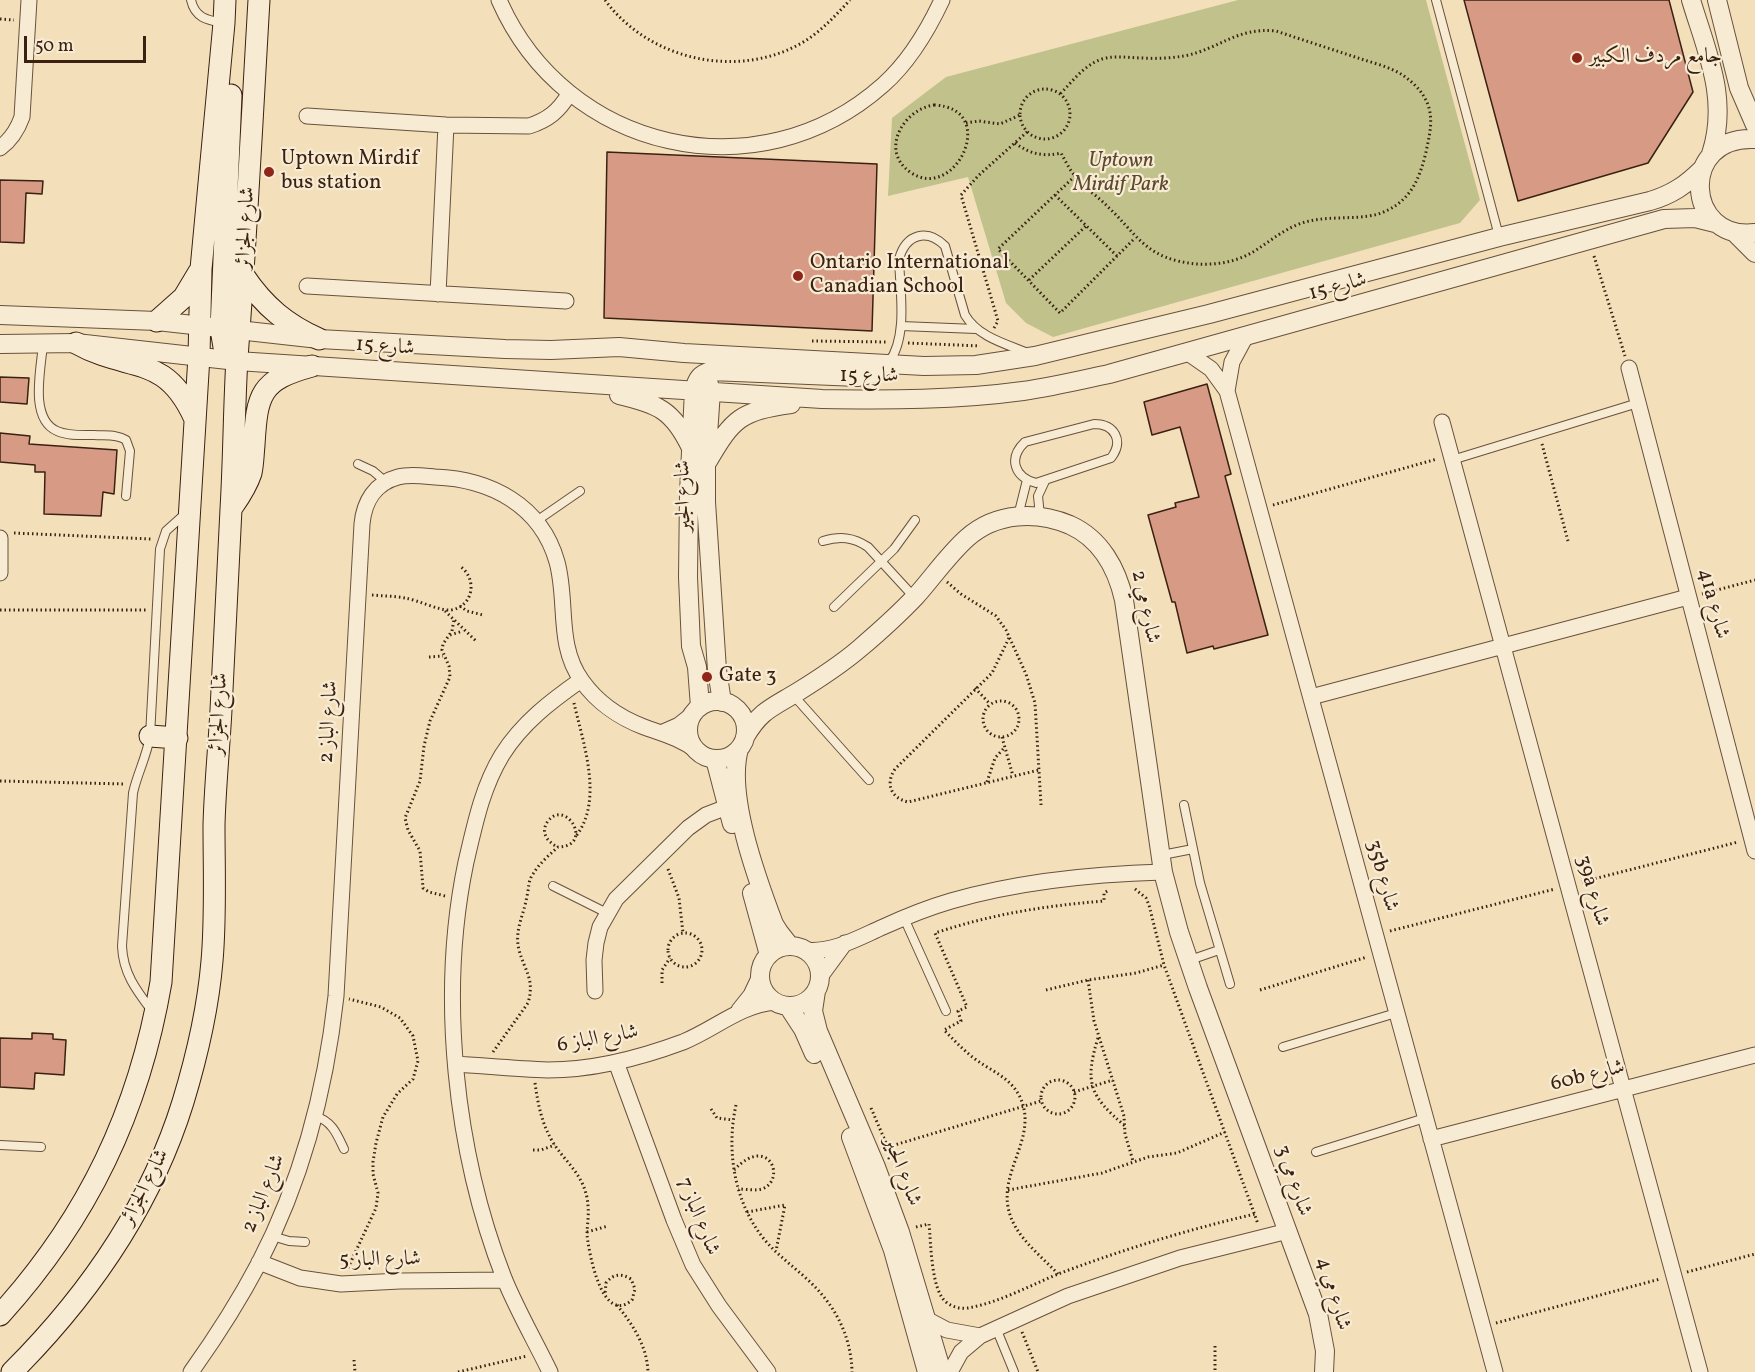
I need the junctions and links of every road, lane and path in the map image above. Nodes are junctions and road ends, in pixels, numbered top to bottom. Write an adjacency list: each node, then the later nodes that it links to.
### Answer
1 (29, 0): 23 (street)
2 (191, 0): 12 (lane)
3 (225, 0): 12 (main road, شارع الجزائر)
4 (259, 0): 37 (main road, شارع الجزائر)
5 (499, 0): 13 (street)
6 (605, 0): 7 (path)
7 (850, 0)
8 (942, 0): 13 (street)
9 (1436, 0): 31 (lane)
10 (1691, 0): 24 (street)
11 (1717, 0): 19 (street)
12 (224, 23): 36 (main road, شارع الجزائر); 48 (main road)
13 (569, 94): 18 (street)
14 (1060, 94): 15 (path); 20 (path); 32 (path)
15 (1020, 115): 17 (path); 20 (path)
16 (307, 116): 18 (street)
17 (966, 123): 17 (path)
18 (446, 125): 40 (street)
19 (1755, 125)
20 (1028, 131): 22 (path)
21 (1755, 139): 24 (street, شارع 15)
22 (1015, 143): 25 (path); 49 (path)
23 (0, 148)
24 (1706, 162): 27 (street); 31 (street, شارع 15)
25 (1075, 176): 26 (path); 32 (path)
26 (1055, 195): 28 (path); 38 (path)
27 (1715, 223): 29 (street, شارع 15); 33 (street, شارع 15)
28 (1086, 226): 35 (path); 38 (path)
29 (1735, 233): 30 (street); 34 (street)
30 (1755, 233)
31 (1499, 237): 42 (street, شارع 15)
32 (1135, 238): 35 (path)
33 (1589, 240): 50 (street, شارع 15); 65 (path)
34 (1755, 253)
35 (1117, 256): 38 (path)
36 (201, 269): 44 (main road); 45 (main road, شارع الجزائر)
37 (244, 276): 48 (main road, شارع الجزائر); 51 (main road)
38 (1029, 281)
39 (307, 286): 40 (street)
40 (438, 294): 41 (street)
41 (566, 301)
42 (1209, 314): 57 (street); 61 (street, شارع 15)
43 (0, 315): 44 (street, شارع 15)
44 (157, 321): 45 (street, شارع 15)
45 (199, 326): 48 (street, شارع 15); 60 (main road, شارع الجزائر)
46 (901, 326): 47 (lane); 47 (lane); 53 (lane)
47 (976, 328): 49 (lane)
48 (230, 330): 51 (street, شارع 15); 62 (main road, شارع الجزائر)
49 (989, 336): 53 (path); 61 (lane)
50 (1246, 336): 57 (street, شارع 15); 69 (street, 35b شارع)
51 (319, 339): 58 (street, شارع 15)
52 (810, 341): 53 (path)
53 (900, 343): 63 (lane)
54 (0, 344): 55 (street, شارع 15)
55 (43, 344): 56 (street, شارع 15); 83 (lane)
56 (76, 344): 60 (street, شارع 15); 72 (main road)
57 (1218, 345): 59 (street, شارع 15)
58 (684, 353): 63 (street, شارع 15); 66 (street)
59 (1188, 353): 69 (street, 35b شارع); 70 (street, شارع 15)
60 (199, 356): 62 (street, شارع 15); 72 (main road, شارع الجزائر)
61 (1035, 356): 63 (street, شارع 15)
62 (237, 360): 64 (street, شارع 15); 84 (main road, شارع الجزائر)
63 (888, 364): 66 (street)
64 (312, 366): 67 (street, شارع 15); 84 (main road)
65 (1629, 368): 71 (street, 41a شارع)
66 (705, 373): 68 (street)
67 (598, 385): 68 (street, شارع 15); 75 (street)
68 (703, 390): 70 (street, شارع 15); 75 (street, شارع الجير); 78 (street, شارع الجير)
69 (1227, 391): 85 (street, 35b شارع)
70 (822, 399): 78 (street)
71 (1638, 404): 74 (lane); 102 (street, 41a شارع)
72 (194, 418): 86 (main road, شارع الجزائر)
73 (1442, 422): 76 (street, 39a شارع)
74 (1539, 434): 76 (lane); 94 (path)
75 (692, 451): 114 (street, شارع الجير)
76 (1451, 458): 85 (path); 115 (street, 39a شارع)
77 (358, 464): 81 (lane)
78 (705, 465): 116 (street, شارع الجير)
79 (1027, 480): 80 (lane); 80 (lane); 87 (lane)
80 (1045, 481): 88 (lane)
81 (386, 482): 90 (street); 100 (street, شارع الباز 2)
82 (580, 491): 90 (lane)
83 (126, 496)
84 (231, 509): 238 (main road, شارع الجزائر)
85 (1259, 509): 122 (street, 35b شارع)
86 (189, 511): 92 (lane); 130 (main road, شارع الجزائر)
87 (1018, 516): 88 (street, شارع مي 2); 97 (street, شارع مي 2)
88 (1040, 516): 149 (street, شارع مي 2)
89 (915, 520): 95 (lane)
90 (535, 522): 119 (street)
91 (6, 535): 92 (path); 98 (street)
92 (162, 539): 106 (lane)
93 (823, 541): 95 (lane)
94 (1568, 541)
95 (882, 561): 101 (lane); 104 (lane)
96 (461, 567): 103 (path)
97 (938, 572): 101 (street, شارع مي 2); 112 (path)
98 (0, 573)
99 (1755, 580): 102 (path)
100 (358, 594): 107 (path); 173 (street, شارع الباز 2)
101 (915, 597): 121 (street, شارع مي 2)
102 (1688, 597): 115 (street); 147 (street, 41a شارع)
103 (460, 606): 107 (path); 108 (path)
104 (834, 607)
105 (0, 610): 106 (path)
106 (158, 610): 128 (lane)
107 (444, 610): 109 (path)
108 (483, 615)
109 (454, 619): 111 (path); 113 (path)
110 (463, 631): 111 (path)
111 (449, 636): 117 (path)
112 (1009, 638): 120 (path); 135 (path)
113 (476, 641)
114 (691, 646): 116 (street); 126 (street, شارع الجير)
115 (1501, 646): 122 (street); 188 (street, 39a شارع)
116 (717, 649): 123 (street, شارع الجير)
117 (443, 656): 118 (path); 153 (path)
118 (429, 657)
119 (576, 683): 127 (street); 144 (path); 153 (street)
120 (975, 688): 124 (path); 139 (path)
121 (793, 695): 125 (street, شارع مي 2); 137 (lane)
122 (1311, 697): 160 (street, 35b شارع)
123 (728, 704): 125 (street, شارع مي 2); 126 (street); 131 (street)
124 (990, 704): 129 (path); 129 (path)
125 (768, 708): 131 (street, شارع مي 2)
126 (696, 711): 127 (street); 133 (street)
127 (663, 732): 133 (street)
128 (150, 736): 130 (main road); 140 (lane)
129 (1002, 737): 132 (path)
130 (177, 738): 178 (main road, شارع الجزائر)
131 (742, 743): 134 (street); 158 (street)
132 (1005, 747): 136 (path); 139 (path)
133 (697, 751): 134 (street)
134 (715, 759): 143 (street)
135 (1039, 770): 136 (path); 142 (path)
136 (1013, 776): 139 (path)
137 (869, 780)
138 (0, 781): 140 (path)
139 (987, 783)
140 (135, 785): 178 (lane)
141 (1184, 805): 146 (lane)
142 (1041, 806)
143 (727, 807): 148 (street); 161 (street)
144 (576, 836): 145 (path); 145 (path)
145 (558, 847): 184 (path)
146 (1192, 849): 149 (lane); 159 (lane)
147 (1755, 851)
148 (662, 853): 154 (street); 156 (path)
149 (1162, 864): 155 (street); 163 (street, شارع مي 3)
150 (553, 886): 154 (lane)
151 (1129, 887): 164 (path)
152 (1112, 889): 192 (path)
153 (458, 898): 183 (street)
154 (607, 913): 172 (street)
155 (904, 918): 157 (street); 175 (lane)
156 (682, 933): 162 (path); 162 (path)
157 (845, 943): 158 (street); 168 (street)
158 (798, 948): 161 (street); 168 (street)
159 (1219, 950): 163 (lane); 169 (lane)
160 (1380, 953): 171 (path); 177 (street, 35b شارع)
161 (769, 955): 165 (street)
162 (670, 958): 167 (path)
163 (1188, 961): 215 (street, شارع مي 3)
164 (1164, 965): 166 (path); 198 (path)
165 (760, 976): 174 (street); 176 (street, شارع الباز 6)
166 (1088, 980): 170 (path); 179 (path)
167 (662, 983)
168 (818, 984): 174 (street); 231 (street, شارع الجير)
169 (1230, 984)
170 (1046, 990)
171 (1260, 990)
172 (596, 991)
173 (336, 996): 194 (street, شارع الباز 2); 226 (path)
174 (782, 1004): 176 (street, شارع الباز 6); 246 (street, شارع الجير)
175 (946, 1011)
176 (737, 1012): 182 (street, شارع الباز 6)
177 (1396, 1012): 180 (lane); 195 (street, 35b شارع)
178 (156, 1016): 229 (main road, شارع الجزائر)
179 (1098, 1037): 186 (path); 187 (path)
180 (1283, 1047)
181 (1755, 1055): 188 (street, 60b شارع)
182 (616, 1062): 185 (street, شارع الباز 6); 244 (street, شارع الباز 7)
183 (456, 1064): 184 (street, شارع الباز 6); 225 (street)
184 (486, 1066): 185 (street, شارع الباز 6)
185 (533, 1069): 201 (path)
186 (1113, 1080): 187 (path); 197 (path)
187 (1092, 1086): 189 (path); 197 (path)
188 (1624, 1090): 199 (street, 60b شارع); 224 (street, 39a شارع)
189 (1074, 1092): 190 (path); 190 (path)
190 (1041, 1101): 192 (path)
191 (736, 1105): 196 (path)
192 (1023, 1107): 203 (path); 210 (path)
193 (711, 1109): 196 (path)
194 (315, 1116): 204 (lane); 217 (street, شارع الباز 2)
195 (1425, 1118): 199 (street, 35b شارع); 206 (lane)
196 (733, 1120): 208 (path)
197 (1125, 1127): 207 (path)
198 (1225, 1132): 207 (path); 212 (path)
199 (1431, 1139): 232 (street, 35b شارع)
200 (0, 1145): 202 (lane)
201 (555, 1145): 205 (path); 216 (path)
202 (41, 1147)
203 (888, 1147)
204 (344, 1149)
205 (533, 1150)
206 (1316, 1152)
207 (1133, 1161): 210 (path)
208 (734, 1170): 209 (path); 209 (path)
209 (738, 1189): 211 (path)
210 (1007, 1190): 223 (path)
211 (747, 1212): 220 (path); 220 (path)
212 (1255, 1214): 218 (path); 223 (path)
213 (608, 1226): 216 (path)
214 (915, 1227): 223 (path)
215 (1288, 1231): 218 (street, شارع مي 3); 252 (street, شارع مي 4)
216 (587, 1232): 227 (path)
217 (272, 1236): 219 (lane); 222 (street, شارع الباز 2)
218 (1263, 1238): 230 (street, شارع مي 3)
219 (305, 1242)
220 (776, 1252): 245 (path)
221 (1755, 1254): 224 (path)
222 (260, 1262): 226 (street, شارع الباز 5); 239 (street, شارع الباز 2)
223 (1058, 1274)
224 (1674, 1275): 232 (path); 254 (street, 39a شارع)
225 (505, 1280): 226 (street, شارع الباز 5); 236 (street)
226 (341, 1284)
227 (605, 1294): 228 (path); 228 (path)
228 (617, 1305): 243 (path)
229 (0, 1315)
230 (1017, 1319): 233 (street, شارع مي 3); 250 (path)
231 (928, 1320): 234 (street); 247 (street, شارع الجير)
232 (1482, 1326): 253 (street, 35b شارع)
233 (996, 1328): 234 (street, شارع مي 3); 249 (lane)
234 (980, 1336): 248 (street, شارع مي 3)
235 (1215, 1346): 251 (path)
236 (537, 1347): 241 (path); 242 (street)
237 (354, 1360): 240 (path)
238 (12, 1372)
239 (191, 1372)
240 (355, 1372)
241 (458, 1372)
242 (550, 1372)
243 (648, 1372)
244 (768, 1372)
245 (852, 1372)
246 (927, 1372)
247 (942, 1372)
248 (950, 1372)
249 (1014, 1372)
250 (1038, 1372)
251 (1215, 1372)
252 (1324, 1372)
253 (1495, 1372)
254 (1700, 1372)

